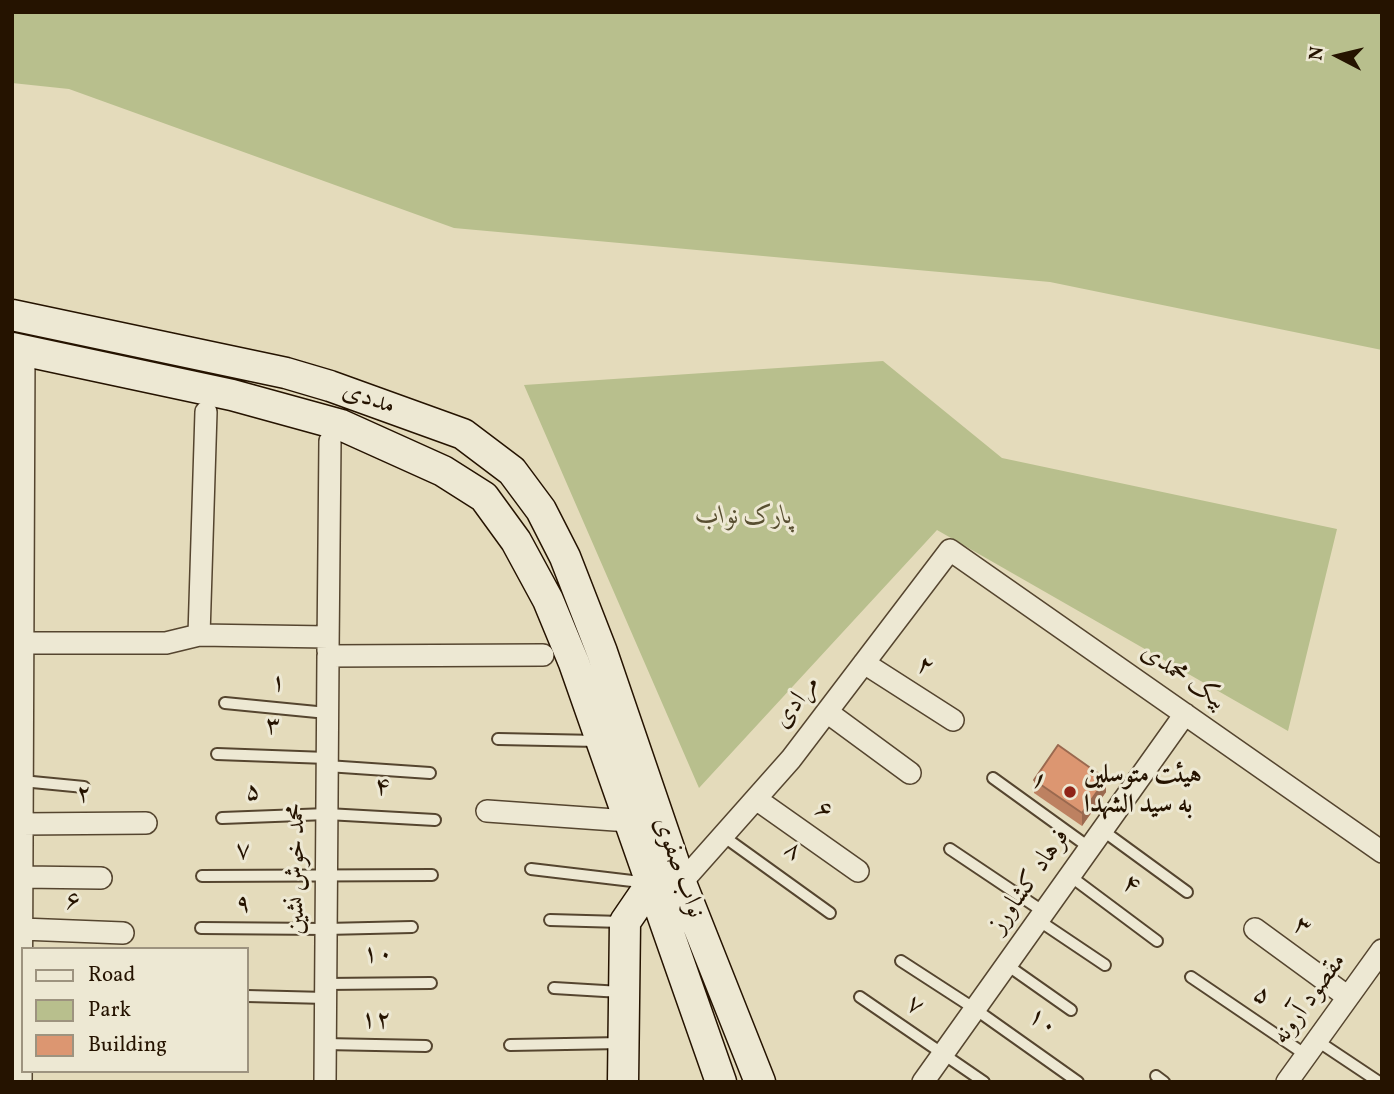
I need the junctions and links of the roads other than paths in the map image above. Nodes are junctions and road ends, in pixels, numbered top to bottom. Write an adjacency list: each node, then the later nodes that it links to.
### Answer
1 (12, 315): 9 (street, مددی)
2 (18, 349): 7 (street); 11 (street, مددی)
3 (206, 412): 6 (street)
4 (330, 441): 8 (street, محمد خوش نشین)
5 (950, 550): 12 (street, مرادی); 16 (street, بیک محمدی)
6 (199, 635): 7 (street); 8 (street)
7 (22, 643): 25 (street)
8 (328, 647): 10 (street); 15 (street, محمد خوش نشین)
9 (602, 652): 11 (street); 47 (street, نواب صفوی)
10 (542, 655)
11 (574, 663): 19 (street, نواب صفوی)
12 (864, 663): 14 (street, مرادی); 17 (street, ۲)
13 (225, 702): 15 (lane, ۱)
14 (827, 712): 23 (street); 27 (street, مرادی)
15 (327, 713): 21 (street, محمد خوش نشین)
16 (1185, 714): 36 (street, فرهاد کشاورز); 38 (street, بیک محمدی)
17 (953, 720)
18 (498, 740): 19 (lane)
19 (601, 741): 32 (street, نواب صفوی)
20 (217, 754): 21 (lane, ۳)
21 (327, 762): 22 (lane); 29 (street, محمد خوش نشین)
22 (430, 773)
23 (910, 773)
24 (993, 778): 36 (lane, ۱)
25 (22, 781): 26 (lane); 34 (street)
26 (84, 787)
27 (756, 799): 35 (street, مرادی); 40 (street, ۶)
28 (488, 811): 32 (street)
29 (327, 814): 30 (lane, ۵); 31 (lane, ۴); 43 (street, محمد خوش نشین)
30 (222, 818)
31 (435, 820)
32 (629, 821): 48 (street, نواب صفوی)
33 (146, 823): 34 (street, ۲)
34 (22, 824): 45 (street)
35 (723, 836): 47 (street, مرادی); 50 (lane, ۸)
36 (1096, 839): 44 (street, فرهاد کشاورز); 49 (lane)
37 (950, 849): 51 (lane)
38 (1382, 852)
39 (531, 869): 48 (lane)
40 (858, 871)
41 (432, 875): 43 (lane)
42 (202, 876): 43 (lane, ۷)
43 (326, 876): 57 (street, محمد خوش نشین)
44 (1070, 876): 51 (street, فرهاد کشاورز); 60 (lane, ۴)
45 (22, 877): 46 (street); 56 (street)
46 (101, 878)
47 (681, 883): 86 (street, نواب صفوی)
48 (652, 884): 53 (street); 85 (street, نواب صفوی)
49 (1186, 892)
50 (830, 913)
51 (1041, 916): 64 (street, فرهاد کشاورز); 65 (lane)
52 (550, 920): 53 (lane)
53 (625, 922): 70 (street)
54 (412, 927): 57 (lane)
55 (201, 928): 57 (lane, ۹)
56 (22, 929): 59 (street, ۶); 61 (street)
57 (326, 929): 69 (street, محمد خوش نشین)
58 (1255, 929): 73 (street, ۳)
59 (123, 933)
60 (1157, 941)
61 (22, 947)
62 (1382, 950): 73 (street, مقصود آرونه)
63 (901, 961): 74 (lane)
64 (1007, 965): 74 (street, فرهاد کشاورز); 75 (lane)
65 (1105, 965)
66 (1191, 977): 80 (lane, ۵)
67 (431, 984): 69 (lane, ۱۰)
68 (554, 988): 70 (lane)
69 (326, 991): 71 (lane, ۱۰); 77 (street, محمد خوش نشین)
70 (624, 993): 76 (street)
71 (248, 996)
72 (860, 997): 81 (lane, ۷)
73 (1348, 997): 80 (street, مقصود آرونه)
74 (975, 1009): 81 (street, فرهاد کشاورز); 89 (lane, ۱۰)
75 (1071, 1010)
76 (624, 1043): 78 (lane); 84 (street)
77 (325, 1044): 79 (lane, ۱۲); 83 (street, محمد خوش نشین)
78 (510, 1045)
79 (426, 1046)
80 (1311, 1048): 82 (street, مقصود آرونه); 90 (lane)
81 (943, 1054): 87 (street, فرهاد کشاورز); 88 (lane)
82 (1293, 1077)
83 (325, 1082)
84 (623, 1082)
85 (721, 1082)
86 (760, 1082)
87 (923, 1082)
88 (984, 1082)
89 (1078, 1082)
90 (1379, 1082)

